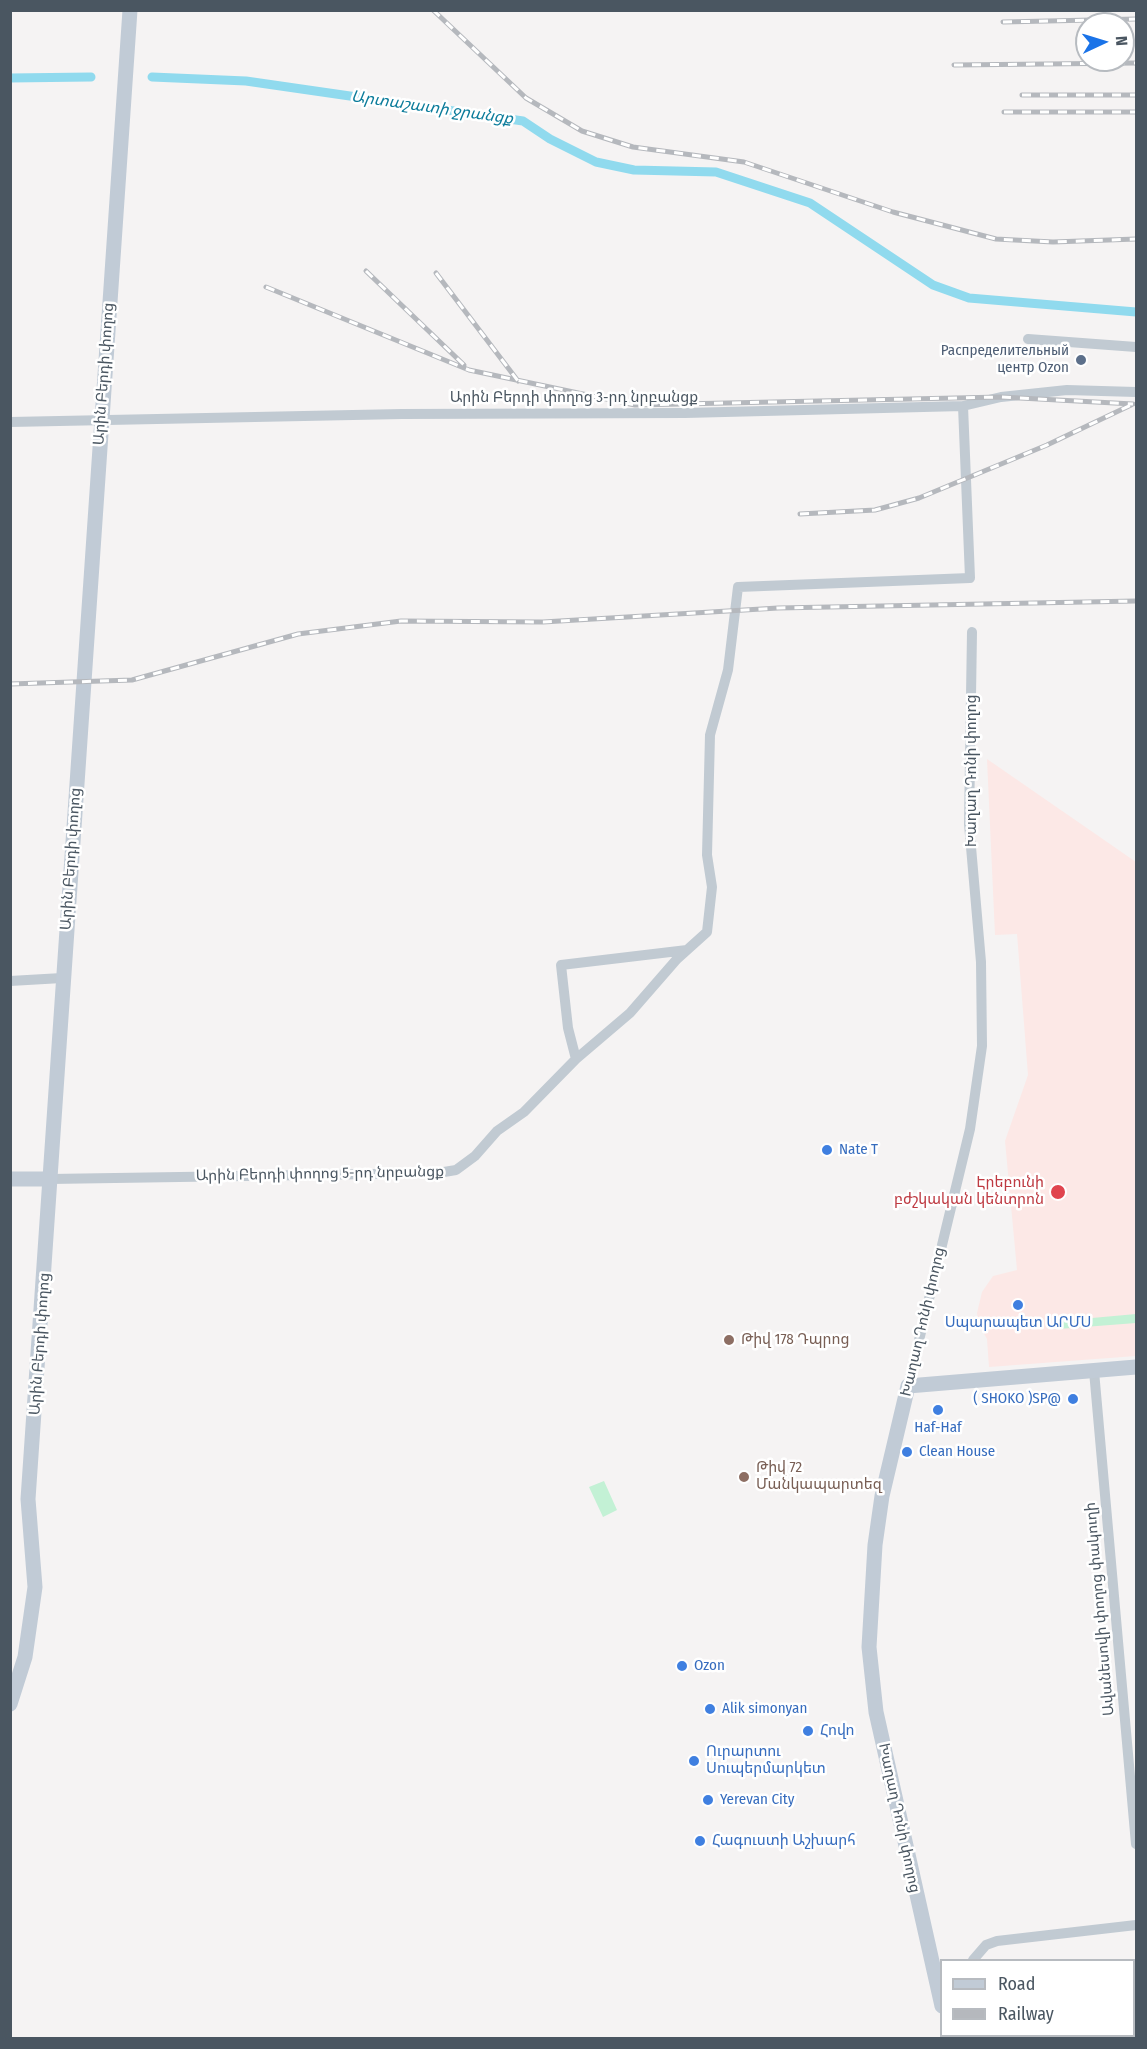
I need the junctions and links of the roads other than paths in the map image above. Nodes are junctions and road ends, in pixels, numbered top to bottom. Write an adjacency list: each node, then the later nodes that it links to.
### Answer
1 (129, 10): 6 (street, Արին Բերդի փողոց)
2 (1029, 339): 3 (street)
3 (1137, 346)
4 (1137, 392): 5 (street, Արին Բերդի փողոց 3-րդ նրբանցք)
5 (963, 406): 6 (street, Արին Բերդի փողոց 3-րդ նրբանցք); 9 (street, Արին Բերդի փողոց 5-րդ նրբանցք)
6 (101, 420): 7 (street, Արին Բերդի փողոց 3-րդ նրբանցք); 10 (street, Արին Բերդի փողոց)
7 (10, 422)
8 (972, 632): 17 (street, Խաղաղ Դոնի փողոց)
9 (688, 950): 12 (street, Արին Բերդի փողոց 5-րդ նրբանցք); 12 (street)
10 (62, 978): 11 (street); 14 (street, Արին Բերդի փողոց)
11 (10, 981)
12 (576, 1059): 14 (street, Արին Բերդի փողոց 5-րդ նրբանցք)
13 (10, 1179): 14 (street, Արին Բերդի փողոց 5-րդ նրբանցք)
14 (50, 1179): 18 (street, Արին Բերդի փողոց)
15 (1137, 1367): 16 (street)
16 (1094, 1371): 17 (street); 19 (street, Ավանեսովի փողոց փակուղի)
17 (908, 1386): 22 (street, Խաղաղ Դոնի փողոց)
18 (10, 1704)
19 (1137, 1844)
20 (1137, 1925): 21 (street)
21 (974, 1959)
22 (940, 1997)

